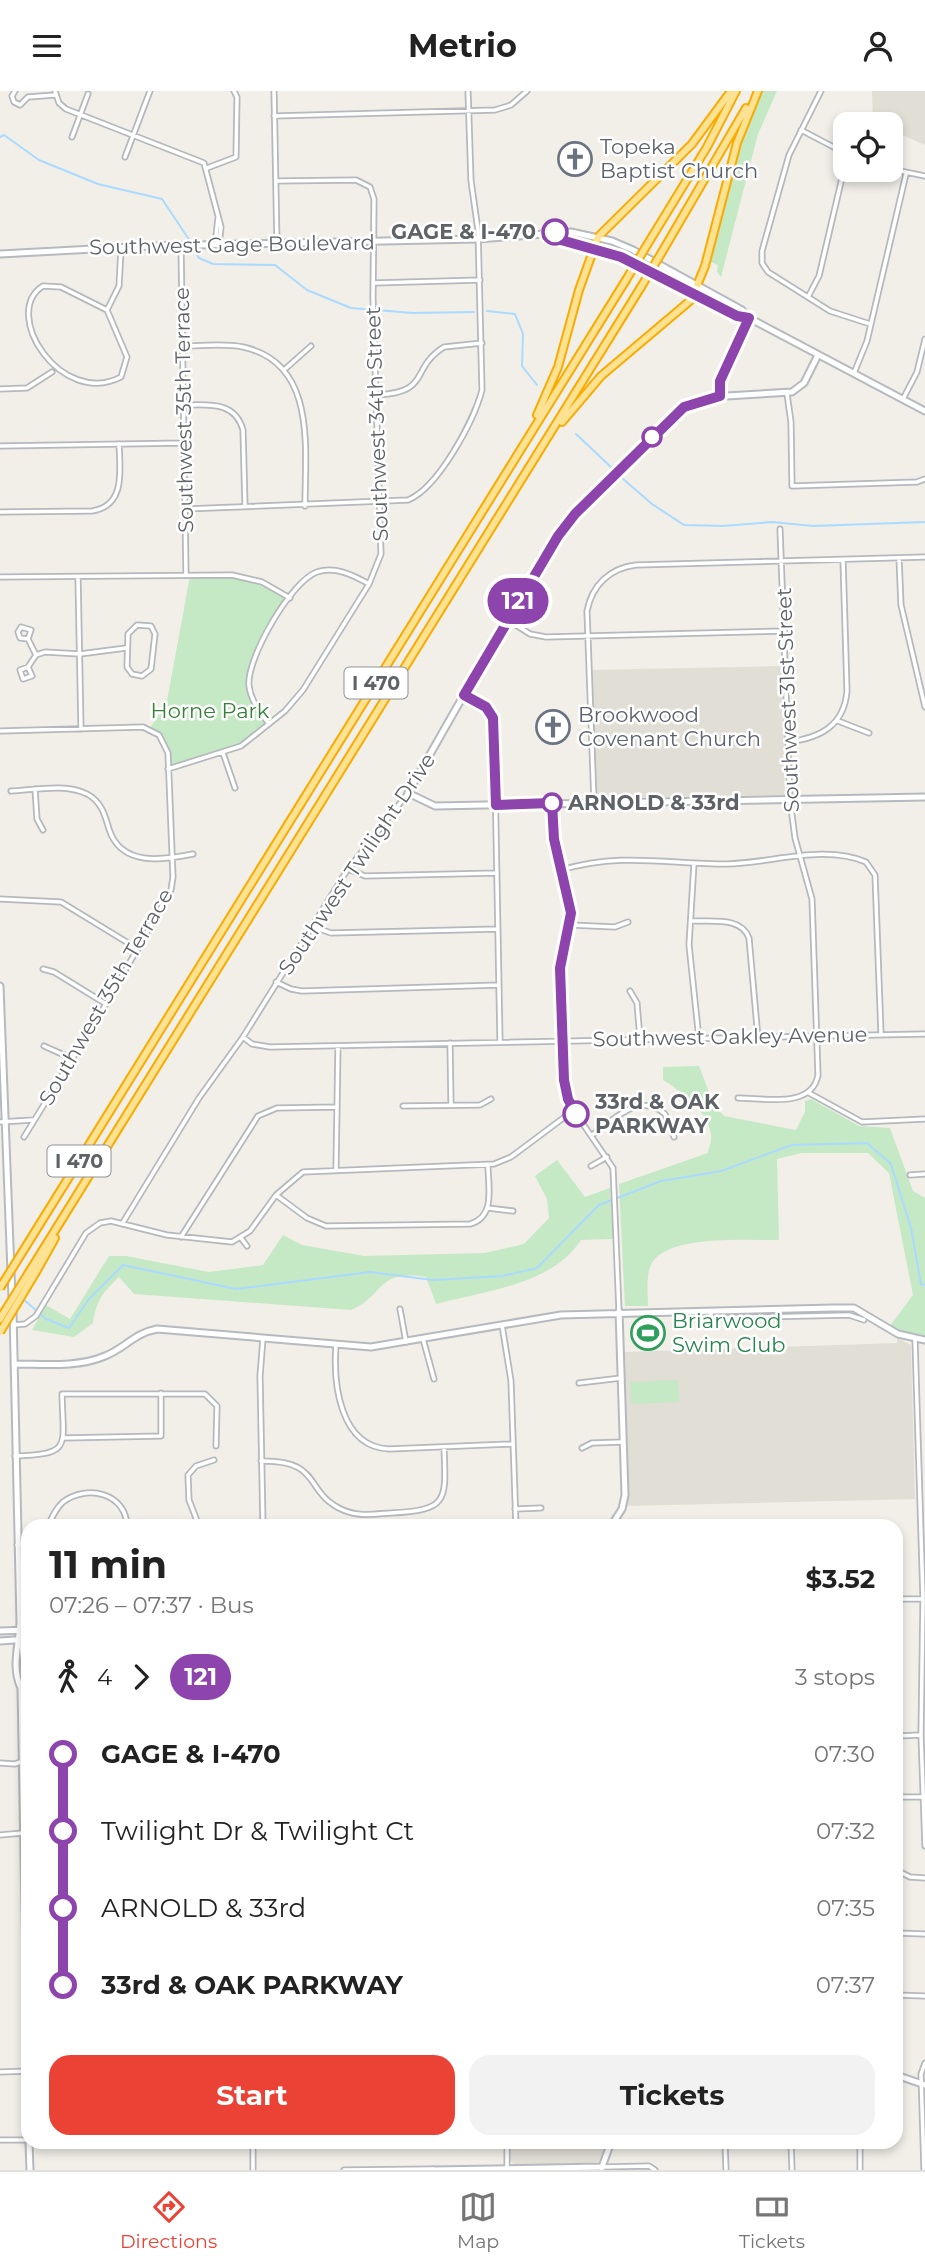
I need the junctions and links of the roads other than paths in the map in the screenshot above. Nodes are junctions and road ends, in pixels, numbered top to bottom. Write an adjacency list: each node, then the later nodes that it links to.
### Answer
1 (16, 91): 13 (street)
2 (25, 91): 13 (street)
3 (150, 91): 18 (street)
4 (234, 91): 22 (street)
5 (274, 91): 16 (street)
6 (468, 91): 14 (street)
7 (527, 91): 14 (street)
8 (734, 91): 29 (highway); 63 (highway, I 470, bridge)
9 (757, 91): 40 (highway); 67 (highway, I 470, bridge)
10 (821, 91): 17 (street)
11 (55, 93): 13 (street); 15 (street)
12 (88, 95): 15 (street)
13 (28, 97)
14 (469, 110): 16 (street); 30 (street)
15 (80, 115): 18 (street); 19 (street)
16 (274, 116): 26 (street)
17 (801, 130): 20 (street); 43 (street)
18 (133, 136): 21 (street); 22 (street)
19 (72, 137)
20 (833, 147)
21 (125, 157)
22 (207, 168): 34 (street)
23 (903, 173): 24 (street)
24 (906, 174): 25 (street); 46 (street)
25 (925, 176)
26 (276, 181): 31 (street, Southwest 34th Street); 32 (street)
27 (841, 182): 43 (street)
28 (547, 236): 29 (street, Southwest Gage Boulevard); 30 (street, Southwest Gage Boulevard); 36 (street, Southwest Gage Boulevard)
29 (598, 237): 36 (highway); 40 (street, Southwest Gage Boulevard)
30 (478, 240): 31 (street, Southwest Gage Boulevard); 38 (street)
31 (376, 242): 32 (street, Southwest Gage Boulevard); 39 (street, Southwest 34th Street)
32 (277, 244): 34 (street, Southwest Gage Boulevard)
33 (183, 245): 34 (street, Southwest Gage Boulevard); 35 (street, Southwest Gage Boulevard); 49 (street, Southwest 35th Terrace)
34 (219, 245)
35 (121, 247): 37 (street, Southwest Gage Boulevard); 44 (street)
36 (592, 247): 42 (street, Southwest Gage Boulevard); 63 (highway)
37 (0, 254)
38 (480, 280): 39 (street); 48 (street)
39 (374, 283): 58 (street, Southwest 34th Street)
40 (699, 285): 42 (highway); 45 (street, Southwest Gage Boulevard)
41 (27, 293): 44 (street)
42 (694, 295): 45 (street, Southwest Gage Boulevard); 67 (highway)
43 (808, 297): 46 (street)
44 (107, 310): 54 (street)
45 (749, 318): 52 (street, Southwest Gage Boulevard); 59 (street)
46 (870, 324): 55 (street)
47 (925, 339): 60 (street)
48 (482, 343): 58 (street); 69 (street)
49 (184, 346): 53 (street); 61 (street, Southwest 35th Terrace)
50 (311, 346): 53 (street)
51 (37, 354): 54 (street)
52 (818, 355): 55 (street, Southwest Gage Boulevard); 57 (street)
53 (284, 370): 70 (street)
54 (52, 372): 56 (street)
55 (854, 373): 60 (street, Southwest Gage Boulevard)
56 (0, 389)
57 (787, 394): 59 (street, Southwest Twilight Drive); 68 (street)
58 (375, 395): 69 (street, Southwest 34th Street)
59 (720, 396): 84 (street, Southwest Twilight Drive)
60 (903, 400): 62 (street, Southwest Gage Boulevard)
61 (184, 405): 64 (street, Southwest 35th Terrace); 71 (street)
62 (925, 411)
63 (525, 442): 172 (highway, I 470, bridge)
64 (185, 443): 65 (street); 72 (street, Southwest 35th Terrace)
65 (119, 444): 66 (street); 73 (street)
66 (0, 446)
67 (539, 451): 171 (highway, I 470)
68 (925, 479)
69 (380, 502): 70 (street); 82 (street, Southwest 34th Street)
70 (305, 506): 71 (street)
71 (245, 507): 72 (street)
72 (186, 509): 79 (street, Southwest 35th Terrace)
73 (0, 512)
74 (780, 529): 78 (street, Southwest 31st Street)
75 (925, 557): 76 (street)
76 (899, 558): 77 (street); 93 (street)
77 (843, 560): 78 (street); 94 (street)
78 (782, 562): 85 (street, Southwest 31st Street); 86 (street)
79 (186, 576): 81 (street); 83 (street)
80 (0, 577): 81 (street)
81 (78, 578): 89 (street)
82 (369, 584): 83 (street); 95 (street, Southwest 34th Street)
83 (290, 598): 95 (street)
84 (507, 619): 86 (street); 92 (street, Southwest Twilight Drive)
85 (785, 631): 86 (street); 99 (street, Southwest 31st Street)
86 (587, 636): 108 (street)
87 (28, 639): 90 (street)
88 (126, 648): 88 (street); 89 (street)
89 (80, 654): 90 (street); 96 (street)
90 (36, 655): 91 (street)
91 (28, 667)
92 (464, 695): 105 (street, Southwest Twilight Drive); 110 (street)
93 (925, 706)
94 (838, 721): 98 (street); 99 (street)
95 (270, 724): 100 (street, Southwest 34th Street)
96 (81, 729): 97 (street); 101 (street, Southwest 35th Terrace)
97 (0, 731)
98 (869, 733)
99 (789, 742): 107 (street, Southwest 31st Street)
100 (223, 753): 101 (street, Southwest 34th Street); 102 (street)
101 (169, 769): 114 (street, Southwest 35th Terrace)
102 (235, 788)
103 (36, 789): 104 (street); 111 (street); 114 (street)
104 (11, 791)
105 (408, 793): 110 (street); 116 (street, Southwest Twilight Drive)
106 (925, 797): 107 (street)
107 (790, 800): 108 (street); 113 (street, Southwest 31st Street)
108 (594, 802): 109 (street)
109 (552, 803): 110 (street); 117 (street)
110 (496, 805): 118 (street)
111 (43, 830)
112 (193, 854): 114 (street)
113 (802, 856): 115 (street); 132 (street); 134 (street, Southwest 31st Street)
114 (172, 858): 125 (street, Southwest 35th Terrace)
115 (694, 862): 117 (street); 120 (street)
116 (348, 869): 118 (street); 123 (street, Southwest Twilight Drive)
117 (561, 870): 122 (street)
118 (497, 873): 124 (street)
119 (0, 899): 125 (street)
120 (690, 921): 136 (street); 137 (street)
121 (628, 922): 122 (street)
122 (570, 925): 139 (street)
123 (311, 926): 124 (street); 127 (street, Southwest Twilight Drive)
124 (498, 929): 128 (street)
125 (139, 949): 131 (street, Southwest 35th Terrace)
126 (43, 969): 131 (street)
127 (276, 982): 128 (street); 135 (street, Southwest Twilight Drive)
128 (499, 985): 140 (street)
129 (0, 986): 154 (street)
130 (629, 991): 138 (street)
131 (106, 1005): 144 (street, Southwest 35th Terrace)
132 (881, 1034): 133 (street, Southwest Oakley Avenue); 134 (street, Southwest Oakley Avenue)
133 (925, 1034)
134 (817, 1036): 137 (street, Southwest Oakley Avenue); 145 (street, Southwest 31st Street)
135 (243, 1037): 143 (street, Southwest Oakley Avenue); 167 (street, Southwest Twilight Drive)
136 (699, 1038): 137 (street, Southwest Oakley Avenue); 138 (street, Southwest Oakley Avenue)
137 (758, 1038)
138 (640, 1039): 139 (street, Southwest Oakley Avenue)
139 (562, 1041): 140 (street, Southwest Oakley Avenue); 151 (street)
140 (499, 1042): 141 (street, Southwest Oakley Avenue)
141 (450, 1043): 143 (street, Southwest Oakley Avenue); 148 (street)
142 (44, 1046): 144 (street)
143 (338, 1046): 150 (street)
144 (72, 1059): 153 (street, Southwest 35th Terrace)
145 (809, 1093): 146 (street); 152 (street)
146 (738, 1098)
147 (491, 1099): 148 (street)
148 (451, 1105): 149 (street)
149 (403, 1106)
150 (337, 1107): 161 (street); 168 (street)
151 (574, 1110): 155 (street); 159 (street)
152 (925, 1119)
153 (33, 1120): 154 (street); 156 (street, Southwest 35th Terrace)
154 (2, 1122): 182 (street)
155 (592, 1135): 157 (street); 158 (street)
156 (24, 1137)
157 (674, 1137)
158 (608, 1157): 160 (street); 177 (street)
159 (488, 1165): 161 (street); 165 (street)
160 (591, 1166)
161 (336, 1169): 164 (street)
162 (925, 1174): 163 (street)
163 (910, 1175)
164 (276, 1195): 165 (street); 169 (street)
165 (488, 1208): 166 (street)
166 (513, 1211)
167 (122, 1224): 168 (street); 182 (street)
168 (181, 1237): 169 (street)
169 (241, 1238): 170 (street)
170 (247, 1246)
171 (34, 1271): 180 (highway, I 470, bridge); 184 (highway, bridge)
172 (0, 1288)
173 (829, 1308): 175 (street); 178 (street); 187 (street)
174 (400, 1309): 189 (street)
175 (783, 1309): 176 (street); 179 (street)
176 (711, 1310): 177 (street); 179 (street)
177 (619, 1311): 183 (street); 192 (street)
178 (829, 1315): 179 (street); 181 (street)
179 (783, 1316)
180 (0, 1319)
181 (864, 1320)
182 (13, 1325): 191 (street)
183 (502, 1325): 186 (street); 198 (street)
184 (0, 1332)
185 (263, 1338): 190 (street); 191 (street); 204 (street)
186 (422, 1339): 189 (street); 193 (street)
187 (915, 1339): 188 (street); 205 (street)
188 (925, 1340)
189 (405, 1342): 190 (street)
190 (336, 1345): 200 (street)
191 (14, 1364): 202 (street)
192 (621, 1378): 194 (street); 197 (street)
193 (434, 1380)
194 (579, 1383)
195 (161, 1392): 196 (street); 196 (street); 199 (street)
196 (63, 1438): 202 (street)
197 (623, 1442): 201 (street); 214 (street)
198 (513, 1444): 200 (street); 208 (street)
199 (216, 1446)
200 (444, 1447): 204 (street)
201 (582, 1448)
202 (15, 1456): 216 (street)
203 (214, 1460): 211 (street)
204 (261, 1461): 212 (street)
205 (918, 1481): 206 (street); 218 (street)
206 (925, 1481)
207 (541, 1508): 208 (street)
208 (515, 1509): 213 (street)
209 (52, 1519): 210 (street)
210 (125, 1519)
211 (196, 1519)
212 (263, 1519)
213 (516, 1519)
214 (615, 1519)
215 (21, 1544): 216 (street)
216 (17, 1545): 219 (street)
217 (903, 1599): 218 (street)
218 (924, 1599): 226 (street)
219 (20, 1630): 220 (street); 221 (street)
220 (0, 1631)
221 (21, 1633)
222 (21, 1639): 223 (street)
223 (0, 1641)
224 (21, 1650): 225 (street)
225 (21, 1689)
226 (921, 1735): 227 (street); 231 (street)
227 (903, 1736)
228 (21, 1760): 229 (street)
229 (0, 1763)
230 (903, 1797): 231 (street)
231 (922, 1797): 234 (street)
232 (21, 1833): 233 (street)
233 (0, 1835)
234 (925, 1846)
235 (903, 1874): 236 (street)
236 (925, 1878)
237 (903, 1933): 238 (street)
238 (925, 1934)
239 (903, 1995): 240 (street)
240 (925, 1996)
241 (925, 2063): 245 (street)
242 (0, 2071): 243 (street)
243 (21, 2072)
244 (903, 2077): 245 (street)
245 (924, 2084): 268 (street)
246 (0, 2140): 247 (street)
247 (21, 2141)
248 (29, 2149): 261 (street)
249 (253, 2149): 262 (street)
250 (507, 2149): 255 (street)
251 (609, 2149): 259 (street)
252 (725, 2149): 265 (street)
253 (791, 2149): 266 (street)
254 (860, 2149): 267 (street)
255 (507, 2168): 257 (street); 258 (street)
256 (433, 2169): 257 (street); 264 (street)
257 (488, 2169)
258 (546, 2169): 259 (street)
259 (602, 2169): 260 (street)
260 (655, 2169)
261 (30, 2170)
262 (253, 2170)
263 (344, 2170): 264 (street)
264 (378, 2170)
265 (726, 2170)
266 (792, 2170)
267 (860, 2170)
268 (924, 2170)

